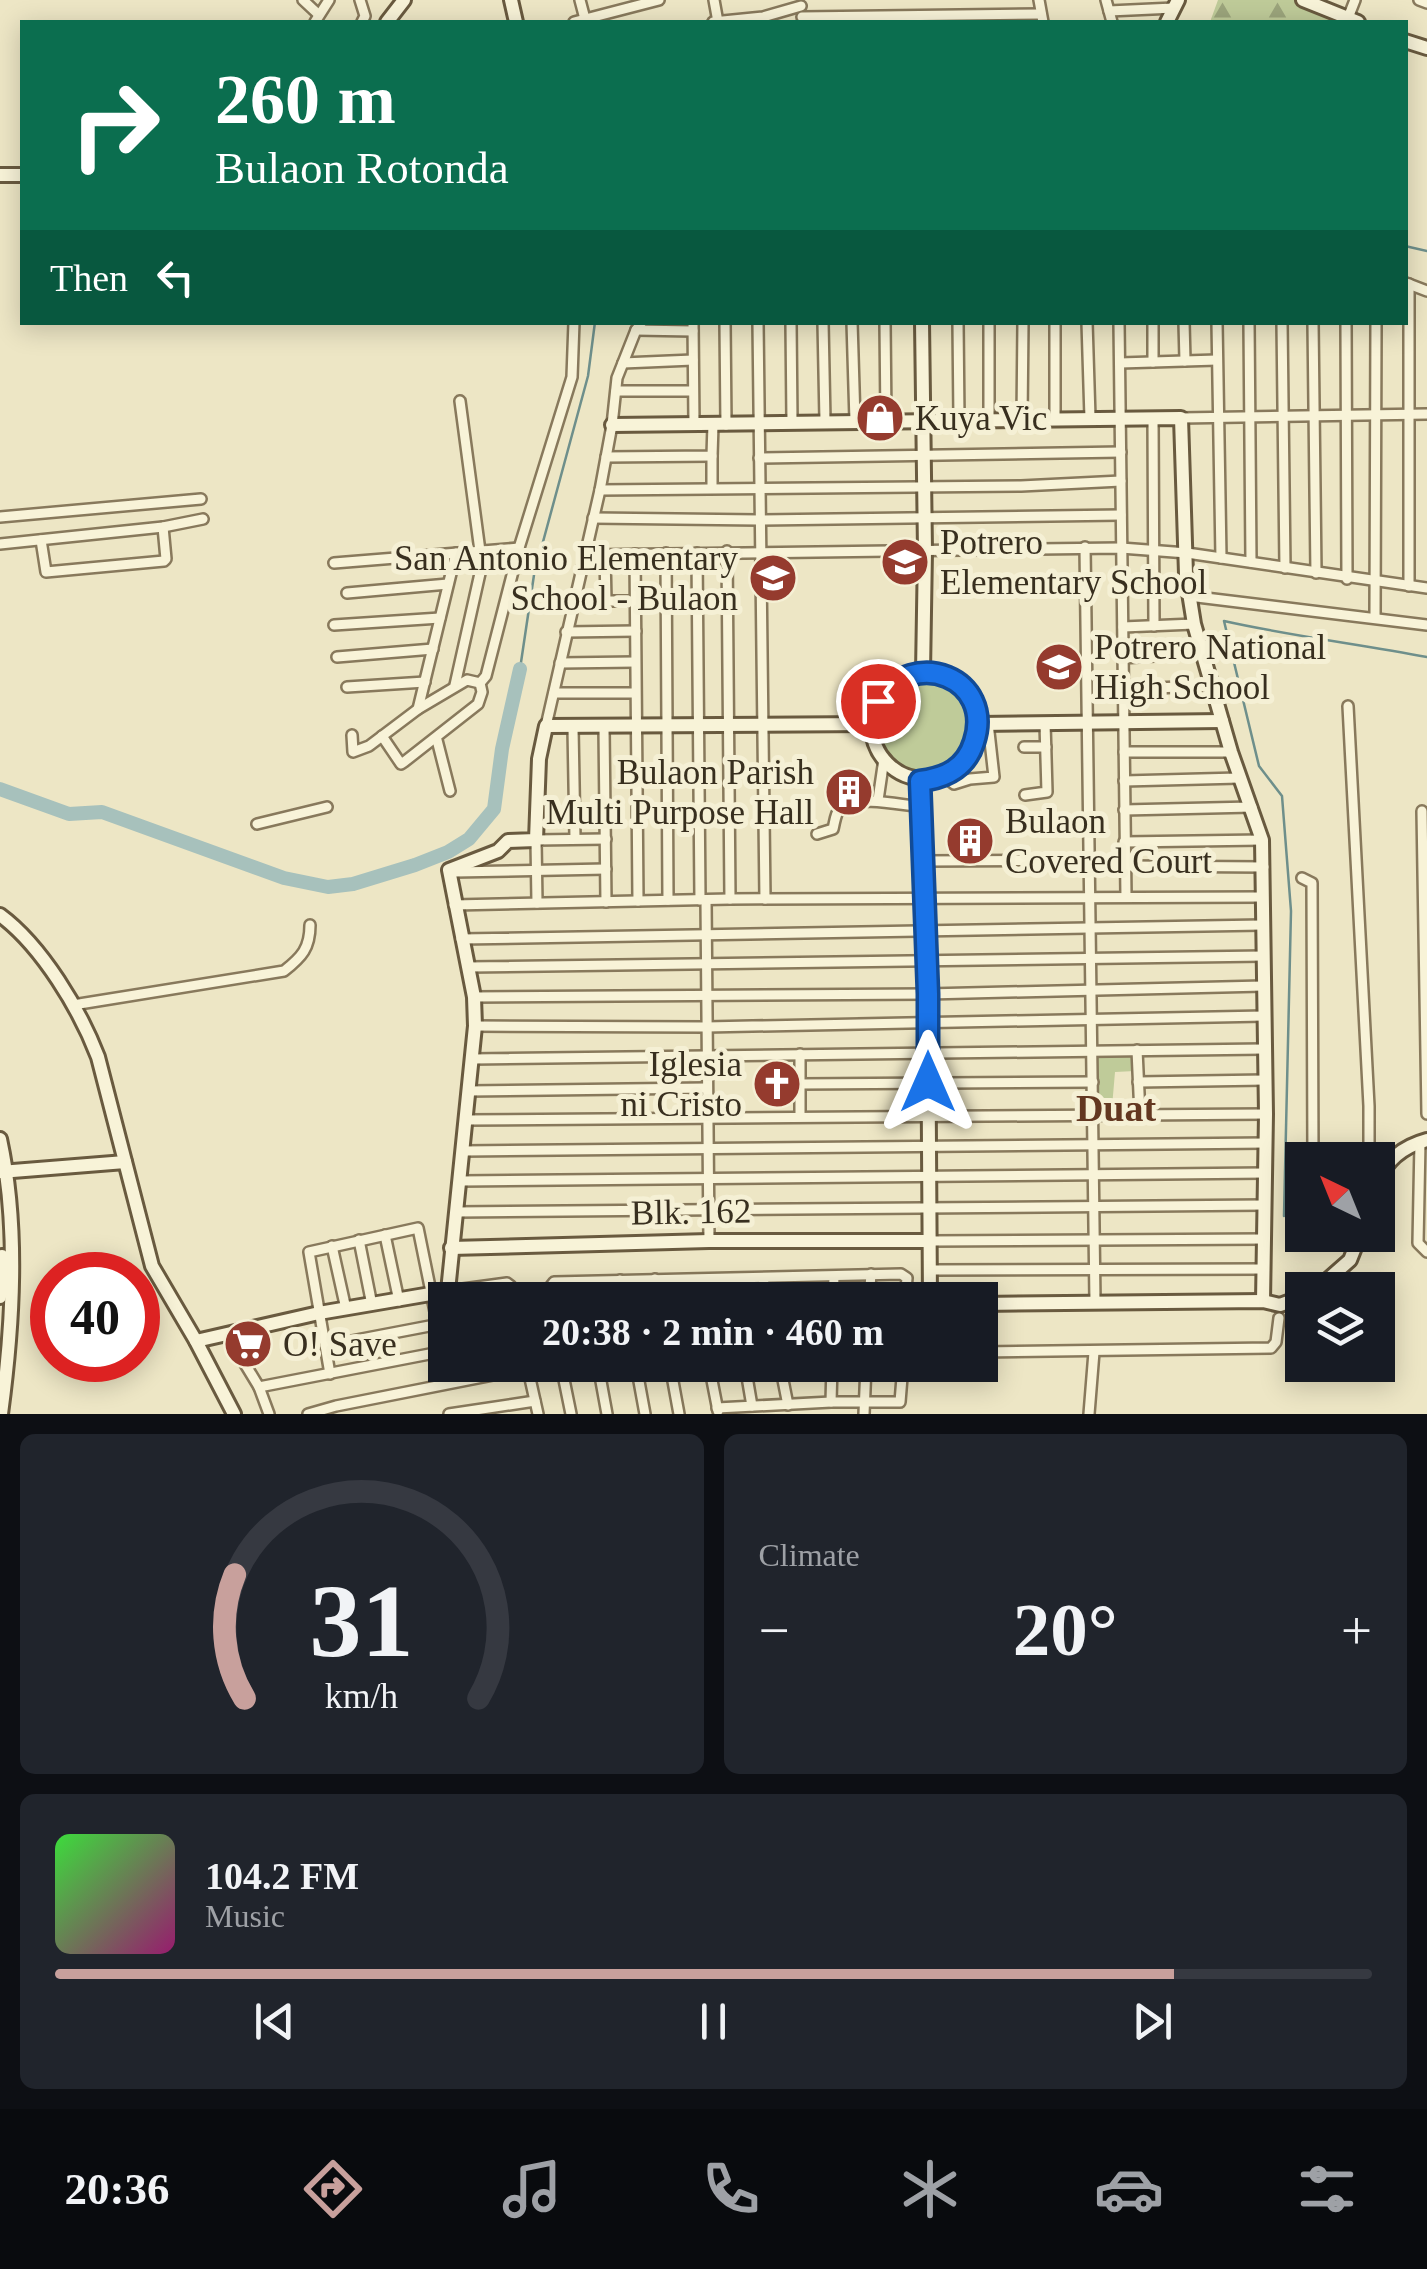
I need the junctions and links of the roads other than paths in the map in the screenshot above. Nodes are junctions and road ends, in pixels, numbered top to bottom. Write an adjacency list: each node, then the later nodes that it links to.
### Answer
1 (303, 0): 25 (street)
2 (329, 0): 25 (street)
3 (404, 0): 28 (street)
4 (580, 0): 27 (street)
5 (659, 0): 27 (street)
6 (873, 0): 20 (street)
7 (906, 0): 23 (street)
8 (942, 0): 21 (street)
9 (978, 0): 19 (street)
10 (1010, 0): 22 (street)
11 (1039, 0): 26 (street)
12 (1106, 0): 24 (street)
13 (1303, 0): 31 (street)
14 (1355, 0): 31 (street)
15 (1418, 0): 16 (street)
16 (1427, 2)
17 (1176, 4): 24 (street)
18 (801, 11): 20 (street); 30 (street)
19 (978, 14): 21 (street); 22 (street)
20 (873, 15): 23 (street)
21 (942, 15): 23 (street)
22 (1010, 15): 26 (street)
23 (914, 17)
24 (1111, 17)
25 (316, 18)
26 (1042, 18)
27 (586, 19): 29 (street)
28 (389, 20)
29 (582, 20)
30 (732, 20)
31 (1353, 20)
32 (574, 325): 111 (street)
33 (725, 325): 88 (street)
34 (758, 325): 89 (street)
35 (791, 325): 85 (street)
36 (823, 325): 86 (street)
37 (852, 325): 83 (street)
38 (885, 325): 84 (street)
39 (922, 325): 80 (street)
40 (958, 325): 81 (street)
41 (989, 325): 82 (street)
42 (1022, 325): 78 (street)
43 (1055, 325): 79 (street)
44 (1087, 325): 74 (street)
45 (1120, 325): 61 (street)
46 (1153, 325): 62 (street)
47 (1184, 325): 59 (street)
48 (1217, 325): 58 (street)
49 (1249, 325): 70 (street)
50 (1282, 325): 71 (street)
51 (1313, 325): 72 (street)
52 (1346, 325): 68 (street)
53 (1376, 325): 69 (street)
54 (1408, 325): 66 (street)
55 (639, 326): 56 (street); 60 (street)
56 (692, 327): 57 (street)
57 (693, 360): 60 (street); 64 (street)
58 (1217, 360): 59 (street); 73 (street)
59 (1185, 361): 62 (street)
60 (623, 362): 63 (street)
61 (1120, 362): 62 (street); 75 (street)
62 (1154, 362)
63 (616, 391): 64 (street); 90 (street)
64 (694, 391): 87 (street)
65 (460, 401): 116 (street)
66 (1410, 414): 67 (street); 69 (street); 134 (street)
67 (1427, 414)
68 (1345, 415): 69 (street); 72 (street); 131 (street)
69 (1376, 415): 132 (street)
70 (1249, 416): 71 (street); 73 (street); 127 (street)
71 (1282, 416): 72 (street); 129 (street)
72 (1314, 416): 130 (street)
73 (1217, 417): 77 (street); 126 (street)
74 (1090, 418): 75 (street); 79 (street)
75 (1120, 418): 76 (street); 91 (street)
76 (1153, 418): 77 (street); 118 (street)
77 (1181, 418): 122 (street)
78 (1022, 419): 79 (street); 82 (street)
79 (1055, 419)
80 (922, 420): 81 (street); 84 (street); 92 (street)
81 (959, 420): 82 (street)
82 (989, 420)
83 (855, 421): 84 (street); 86 (street)
84 (886, 421)
85 (792, 422): 86 (street); 89 (street)
86 (825, 422)
87 (694, 424): 88 (street); 90 (street)
88 (720, 424): 89 (street); 93 (street)
89 (760, 424): 95 (street)
90 (612, 425): 94 (street)
91 (1121, 452): 92 (street); 96 (street)
92 (922, 454): 95 (street); 97 (street)
93 (712, 456): 94 (street); 99 (street)
94 (606, 457): 100 (street)
95 (758, 458): 98 (street)
96 (1121, 481): 97 (street); 102 (street)
97 (923, 486): 98 (street); 105 (street)
98 (759, 487): 99 (street); 107 (street)
99 (712, 488): 100 (street)
100 (600, 490): 104 (street)
101 (201, 499): 103 (street)
102 (1122, 515): 105 (street); 113 (street)
103 (0, 516)
104 (593, 518): 107 (street); 124 (street)
105 (924, 518): 107 (street); 115 (street)
106 (203, 519): 108 (street)
107 (759, 520): 114 (street)
108 (163, 527): 109 (street); 109 (street)
109 (42, 540): 110 (street)
110 (0, 544)
111 (520, 548): 116 (street); 158 (street)
112 (1085, 548): 113 (street); 115 (street); 169 (street)
113 (1121, 548): 118 (street); 147 (street)
114 (759, 550): 115 (street); 117 (street); 172 (street)
115 (925, 550): 156 (street)
116 (482, 551): 119 (street); 159 (street)
117 (727, 551): 121 (street); 177 (street)
118 (1155, 551): 122 (street); 146 (street)
119 (456, 553): 128 (street); 133 (street)
120 (666, 553): 121 (street); 123 (street); 178 (street)
121 (697, 553): 176 (street)
122 (1187, 553): 126 (street); 137 (street)
123 (635, 554): 125 (street); 140 (street)
124 (585, 555): 125 (street); 138 (street)
125 (605, 556): 139 (street)
126 (1221, 558): 127 (street)
127 (1251, 562): 129 (street)
128 (334, 563)
129 (1285, 568): 130 (street)
130 (1316, 573): 131 (street)
131 (1347, 578): 132 (street)
132 (1377, 583): 134 (street); 141 (street)
133 (448, 584): 136 (street); 142 (street)
134 (1409, 586): 135 (street)
135 (1427, 588)
136 (347, 594)
137 (1189, 596): 141 (street); 143 (street)
138 (574, 601): 139 (street); 149 (street)
139 (606, 601): 140 (street)
140 (634, 601): 148 (street)
141 (1375, 617): 144 (street)
142 (440, 618): 145 (street); 150 (street)
143 (1194, 624): 146 (street); 151 (street)
144 (1427, 625)
145 (334, 626)
146 (1154, 626): 147 (street)
147 (1123, 627): 153 (street)
148 (636, 631): 149 (street); 154 (street)
149 (566, 632): 155 (street)
150 (433, 649): 152 (street); 157 (street)
151 (1201, 653): 153 (street); 160 (street)
152 (336, 657)
153 (1123, 658): 162 (street)
154 (636, 662): 155 (street); 164 (street)
155 (560, 663): 163 (street)
156 (923, 672): 173 (street); 174 (street)
157 (425, 682): 161 (street); 166 (street)
158 (480, 683): 159 (street); 167 (street)
159 (455, 686): 166 (street)
160 (1211, 686): 162 (street); 168 (street)
161 (346, 688)
162 (1124, 689): 170 (street)
163 (554, 693): 164 (street); 175 (street)
164 (636, 693): 181 (street)
165 (1348, 706): 278 (street)
166 (418, 709): 184 (street)
167 (462, 720): 182 (street); 185 (street)
168 (1222, 721): 170 (street); 189 (street)
169 (1089, 722): 170 (street); 171 (street); 210 (street)
170 (1124, 722): 188 (street)
171 (1045, 723): 174 (street); 187 (street)
172 (761, 724): 173 (street); 177 (street); 222 (street)
173 (872, 724): 190 (street)
174 (984, 724): 191 (street); 191 (street)
175 (546, 726): 179 (street); 207 (street)
176 (698, 726): 177 (street); 178 (street); 224 (street)
177 (728, 726): 221 (street)
178 (667, 727): 181 (street); 223 (street)
179 (573, 728): 180 (street); 205 (street)
180 (604, 728): 181 (street); 206 (street)
181 (635, 728): 226 (street)
182 (465, 732)
183 (352, 735): 184 (street)
184 (382, 736): 185 (street)
185 (437, 740): 195 (street)
186 (1024, 747): 187 (street)
187 (1046, 747): 196 (street)
188 (1124, 752): 189 (street); 194 (street)
189 (1231, 752): 192 (street)
190 (884, 759): 193 (street); 197 (street)
191 (944, 776): 193 (street)
192 (1239, 778): 194 (street); 200 (street)
193 (920, 781): 199 (street)
194 (1124, 781): 201 (street)
195 (450, 792)
196 (1025, 795)
197 (878, 800): 199 (street); 204 (street)
198 (327, 807): 203 (street)
199 (922, 807): 211 (street)
200 (1252, 807): 201 (street); 208 (street)
201 (1124, 810): 209 (street)
202 (1422, 812): 269 (street)
203 (257, 824)
204 (817, 834)
205 (575, 838): 206 (street); 207 (street)
206 (606, 839): 215 (street)
207 (536, 840): 214 (street); 216 (street)
208 (1262, 840): 209 (street); 213 (street)
209 (1124, 842): 212 (street)
210 (1089, 860): 211 (street); 219 (street)
211 (925, 861): 225 (street)
212 (1125, 866): 213 (street); 218 (street)
213 (1264, 867): 220 (street)
214 (537, 869): 215 (street); 216 (street); 228 (street)
215 (606, 869): 227 (street)
216 (449, 872): 229 (street)
217 (1302, 878): 277 (street)
218 (1126, 897): 219 (street); 220 (street)
219 (1090, 898): 225 (street); 233 (street)
220 (1262, 898): 232 (street)
221 (730, 899): 222 (street); 224 (street)
222 (765, 899): 225 (street)
223 (668, 900): 224 (street); 226 (street)
224 (703, 900): 235 (street)
225 (926, 900): 234 (street)
226 (638, 901): 227 (street)
227 (606, 902): 228 (street)
228 (538, 903): 229 (street)
229 (454, 905): 236 (street)
230 (0, 915): 247 (street)
231 (310, 925): 247 (street)
232 (1262, 925): 233 (street); 237 (street)
233 (1090, 929): 234 (street); 238 (street)
234 (926, 930): 235 (street); 239 (street)
235 (706, 935): 236 (street); 240 (street)
236 (462, 939): 241 (street)
237 (1264, 956): 238 (street); 242 (street)
238 (1090, 959): 239 (street); 243 (street)
239 (926, 961): 240 (street); 245 (street)
240 (706, 964): 241 (street); 244 (street)
241 (468, 967): 246 (street)
242 (1263, 986): 243 (street); 248 (street)
243 (1091, 989): 245 (street); 249 (street)
244 (707, 993): 245 (street); 246 (street); 252 (street)
245 (928, 994): 250 (street)
246 (474, 997): 251 (street)
247 (73, 1005): 285 (street)
248 (1264, 1016): 249 (street); 253 (street)
249 (1091, 1020): 250 (street); 255 (street)
250 (928, 1021): 252 (street); 256 (street)
251 (475, 1026): 252 (street); 259 (street)
252 (706, 1027): 258 (street)
253 (1264, 1049): 254 (street); 260 (street)
254 (1138, 1050): 255 (street); 263 (street)
255 (1092, 1051): 256 (street); 262 (street)
256 (928, 1052): 257 (street); 261 (street)
257 (800, 1054): 258 (street); 264 (street)
258 (707, 1057): 259 (street); 265 (street)
259 (473, 1059): 266 (street)
260 (1265, 1080): 263 (street); 268 (street)
261 (928, 1082): 262 (street); 264 (street); 267 (street)
262 (1093, 1082): 271 (street)
263 (1138, 1082): 272 (street)
264 (800, 1084): 270 (street)
265 (707, 1088): 266 (street); 273 (street)
266 (468, 1092): 274 (street)
267 (928, 1114): 270 (street); 271 (street); 281 (street)
268 (1266, 1114): 272 (street); 279 (street)
269 (1427, 1114)
270 (800, 1115): 273 (street)
271 (1092, 1115): 272 (street); 280 (street)
272 (1140, 1115)
273 (707, 1118): 274 (street); 282 (street)
274 (466, 1120): 283 (street)
275 (0, 1139): 286 (street)
276 (1424, 1141): 284 (street); 309 (street)
277 (1313, 1142)
278 (1369, 1142)
279 (1266, 1143): 280 (street); 287 (street)
280 (1092, 1144): 281 (street); 288 (street)
281 (930, 1146): 282 (street); 289 (street)
282 (707, 1149): 283 (street); 290 (street)
283 (464, 1151): 291 (street)
284 (1395, 1158)
285 (125, 1162): 286 (street); 343 (street)
286 (3, 1172): 369 (street)
287 (1265, 1174): 288 (street); 294 (street)
288 (1093, 1175): 289 (street); 293 (street)
289 (930, 1177): 290 (street); 295 (street)
290 (708, 1179): 291 (street); 296 (street)
291 (460, 1181): 297 (street)
292 (0, 1198): 331 (street)
293 (1093, 1204): 294 (street); 295 (street); 301 (street)
294 (1264, 1205): 303 (street)
295 (930, 1207): 296 (street); 305 (street)
296 (708, 1208): 297 (street); 304 (street)
297 (456, 1212): 307 (street)
298 (430, 1226): 299 (street)
299 (418, 1228): 300 (street); 329 (street)
300 (386, 1236): 302 (street); 332 (street)
301 (1095, 1239): 303 (street); 305 (street); 311 (street)
302 (359, 1240): 306 (street); 336 (street)
303 (1264, 1240): 310 (street)
304 (709, 1241): 305 (street, Blk. 162); 307 (street, Blk. 162)
305 (932, 1242): 312 (street)
306 (332, 1246): 338 (street); 339 (street)
307 (451, 1248): 321 (street)
308 (1353, 1252): 313 (street)
309 (1427, 1252)
310 (1264, 1268): 311 (street); 334 (street)
311 (1095, 1269): 312 (street); 333 (street)
312 (930, 1270): 328 (street)
313 (1336, 1272)
314 (871, 1274): 315 (street); 326 (street); 327 (street)
315 (834, 1277): 316 (street); 325 (street)
316 (763, 1278): 320 (street); 324 (street)
317 (654, 1279): 318 (street); 319 (street); 323 (street)
318 (620, 1280): 322 (street)
319 (691, 1280): 320 (street)
320 (730, 1280)
321 (449, 1282)
322 (583, 1282)
323 (655, 1282)
324 (764, 1282)
325 (834, 1282)
326 (870, 1282)
327 (904, 1282)
328 (930, 1282)
329 (428, 1283)
330 (428, 1294): 332 (street)
331 (0, 1297)
332 (399, 1300): 336 (street)
333 (1095, 1302): 334 (street); 337 (street)
334 (1263, 1302): 335 (street)
335 (1285, 1302)
336 (372, 1304): 338 (street)
337 (998, 1304)
338 (346, 1309): 339 (street)
339 (319, 1313): 342 (street); 344 (street)
340 (1279, 1318): 346 (street)
341 (428, 1326): 344 (street)
342 (228, 1336): 343 (street); 361 (street)
343 (196, 1341): 370 (street)
344 (324, 1346): 348 (street)
345 (998, 1352): 346 (street)
346 (1094, 1352): 379 (street)
347 (428, 1354): 348 (street)
348 (330, 1374): 361 (street)
349 (460, 1382): 367 (street)
350 (531, 1382): 362 (street)
351 (565, 1382): 375 (street)
352 (601, 1382): 376 (street)
353 (639, 1382): 377 (street)
354 (673, 1382): 378 (street)
355 (712, 1382): 368 (street)
356 (748, 1382): 365 (street)
357 (783, 1382): 364 (street)
358 (832, 1382): 363 (street)
359 (865, 1382): 366 (street)
360 (901, 1382): 366 (street)
361 (259, 1388): 371 (street)
362 (535, 1401): 373 (street); 374 (street)
363 (831, 1402): 364 (street); 366 (street)
364 (788, 1404): 365 (street)
365 (752, 1406): 368 (street)
366 (864, 1408)
367 (336, 1410): 372 (street)
368 (718, 1411)
369 (1, 1414)
370 (234, 1414)
371 (268, 1414)
372 (308, 1414)
373 (449, 1414)
374 (538, 1414)
375 (571, 1414)
376 (607, 1414)
377 (644, 1414)
378 (679, 1414)
379 (1089, 1414)

